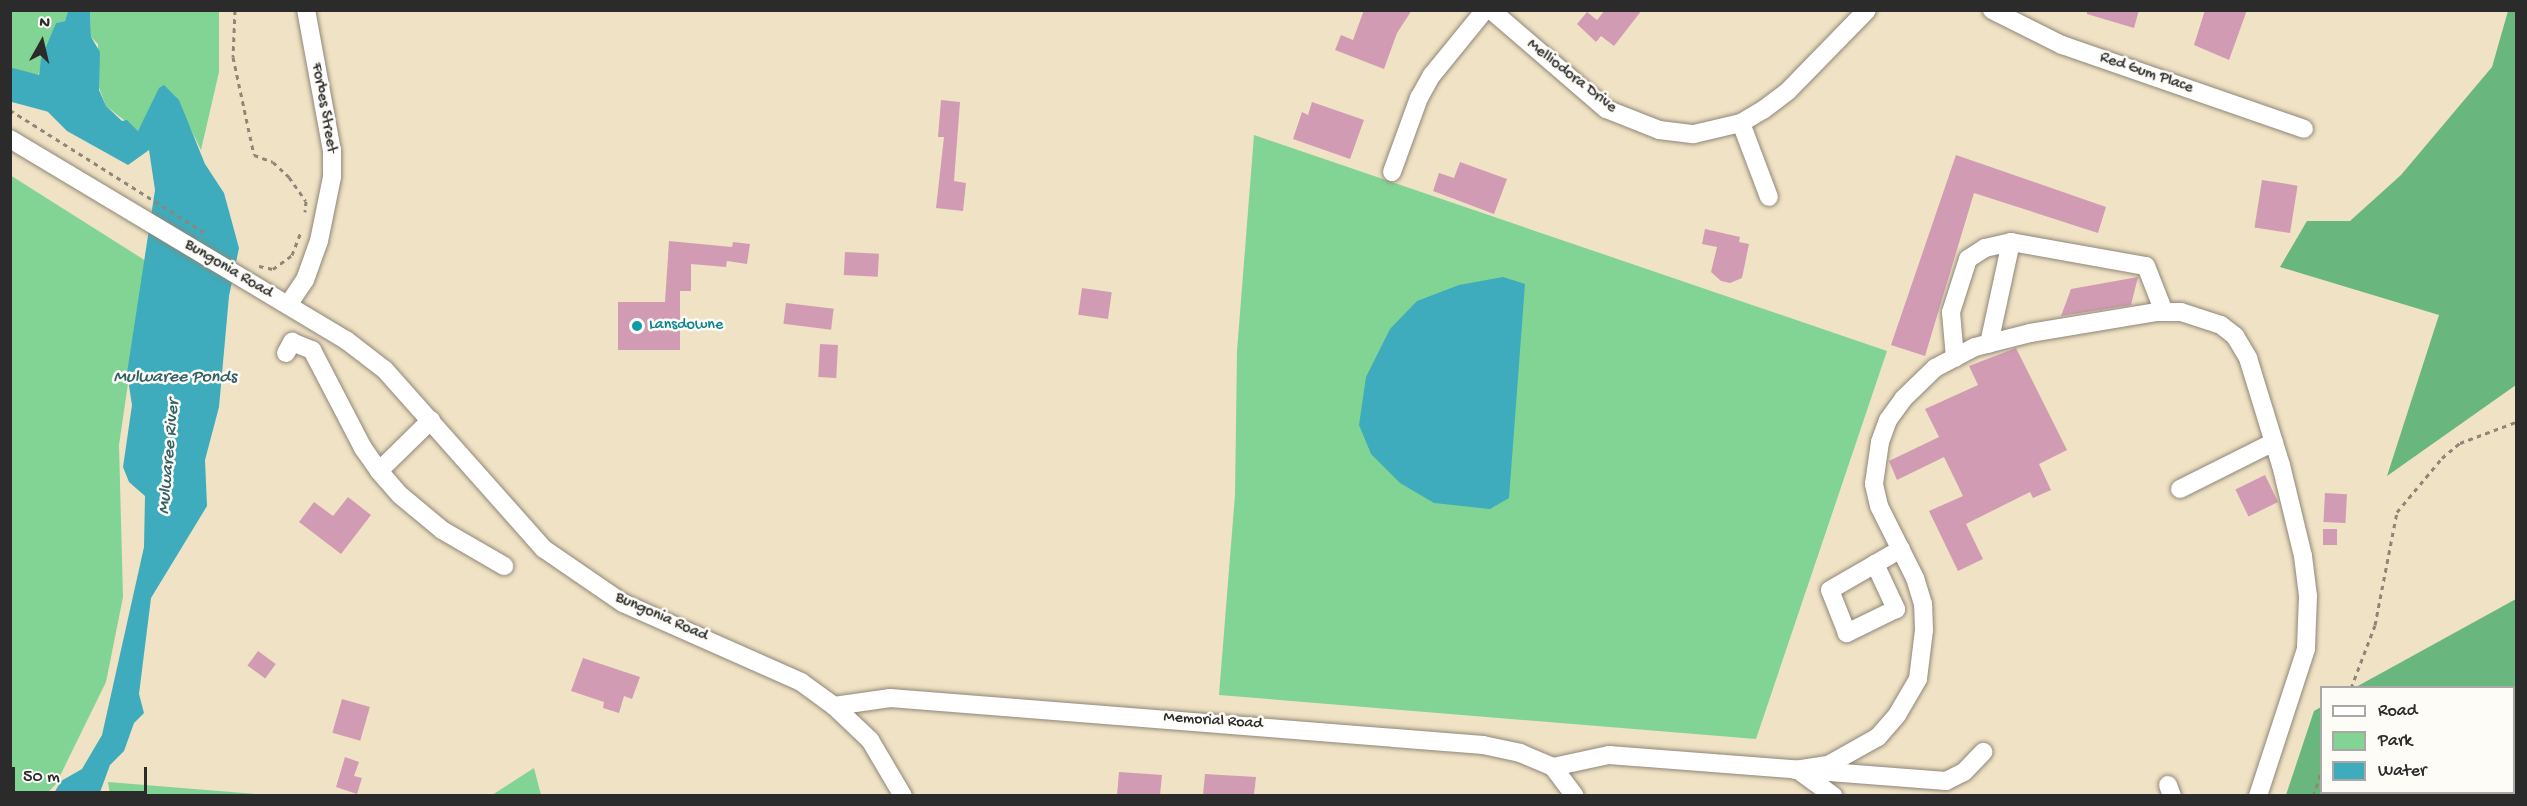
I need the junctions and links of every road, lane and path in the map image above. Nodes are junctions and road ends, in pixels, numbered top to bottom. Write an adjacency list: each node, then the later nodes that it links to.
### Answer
1 (235, 10): 15 (path)
2 (306, 10): 16 (street, Forbes Street)
3 (1485, 10): 11 (street)
4 (1491, 10): 8 (street, Melliodora Drive)
5 (1867, 10): 8 (street, Melliodora Drive)
6 (1992, 10): 9 (street, Red Gum Place)
7 (10, 110): 13 (path)
8 (1741, 123): 12 (street)
9 (2304, 129)
10 (10, 139): 16 (street, Bungonia Road)
11 (1392, 172)
12 (1769, 197)
13 (217, 240)
14 (2011, 242): 17 (street); 18 (street); 20 (street)
15 (256, 265)
16 (288, 305): 21 (street, Bungonia Road)
17 (2164, 312): 18 (street); 23 (street)
18 (1989, 344): 20 (street)
19 (286, 353): 24 (street)
20 (1955, 358): 26 (street)
21 (431, 420): 24 (street); 30 (street, Bungonia Road)
22 (2517, 422): 29 (path)
23 (2274, 442): 25 (street); 38 (street)
24 (379, 471): 28 (street)
25 (2180, 489)
26 (1901, 549): 27 (street); 33 (street)
27 (1875, 564)
28 (504, 566)
29 (2351, 686)
30 (834, 706): 32 (street, Memorial Road); 35 (street, Bungonia Road)
31 (1983, 752): 33 (street)
32 (1553, 767): 33 (street); 36 (street, Memorial Road)
33 (1795, 770): 37 (street)
34 (2320, 776): 39 (path)
35 (903, 795)
36 (1575, 795)
37 (1834, 795)
38 (2258, 795)
39 (2313, 795)

